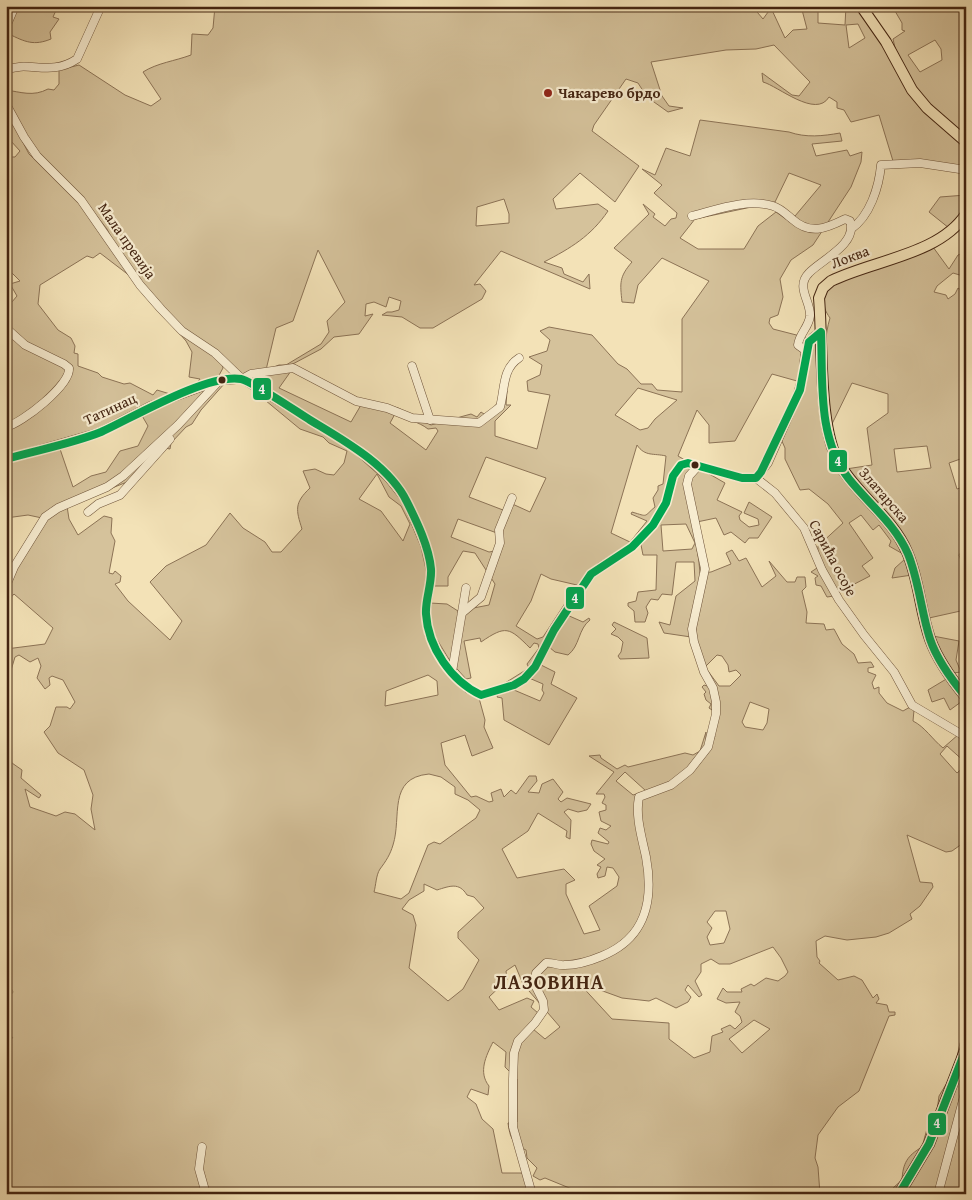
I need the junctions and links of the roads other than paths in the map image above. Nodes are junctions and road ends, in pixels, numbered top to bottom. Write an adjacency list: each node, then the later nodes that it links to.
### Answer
1 (15, 6): 4 (street)
2 (101, 6): 5 (street)
3 (861, 6): 7 (main road)
4 (6, 28)
5 (6, 70)
6 (6, 104): 17 (street, Мала превија)
7 (966, 142)
8 (966, 170): 11 (street)
9 (692, 216): 11 (street)
10 (964, 218): 13 (main road, Локва)
11 (851, 229): 14 (street)
12 (6, 328): 20 (street)
13 (821, 332): 14 (street); 30 (main road, Златарска)
14 (805, 350): 23 (street)
15 (519, 358): 19 (street)
16 (412, 366): 19 (street)
17 (242, 379): 18 (street); 19 (street); 29 (street)
18 (221, 381): 21 (street, Татинац); 25 (street); 26 (street)
19 (430, 420)
20 (6, 427)
21 (6, 459)
22 (698, 466): 23 (street); 29 (street); 36 (street)
23 (756, 478): 31 (street, Сарића осоје)
24 (512, 498): 28 (street)
25 (88, 512)
26 (6, 586)
27 (466, 588): 28 (street)
28 (462, 612): 29 (street)
29 (452, 672)
30 (966, 697)
31 (966, 736)
32 (966, 1048): 37 (main road)
33 (966, 1089): 38 (street)
34 (202, 1147): 35 (street)
35 (206, 1194)
36 (532, 1194)
37 (899, 1194)
38 (938, 1194)

